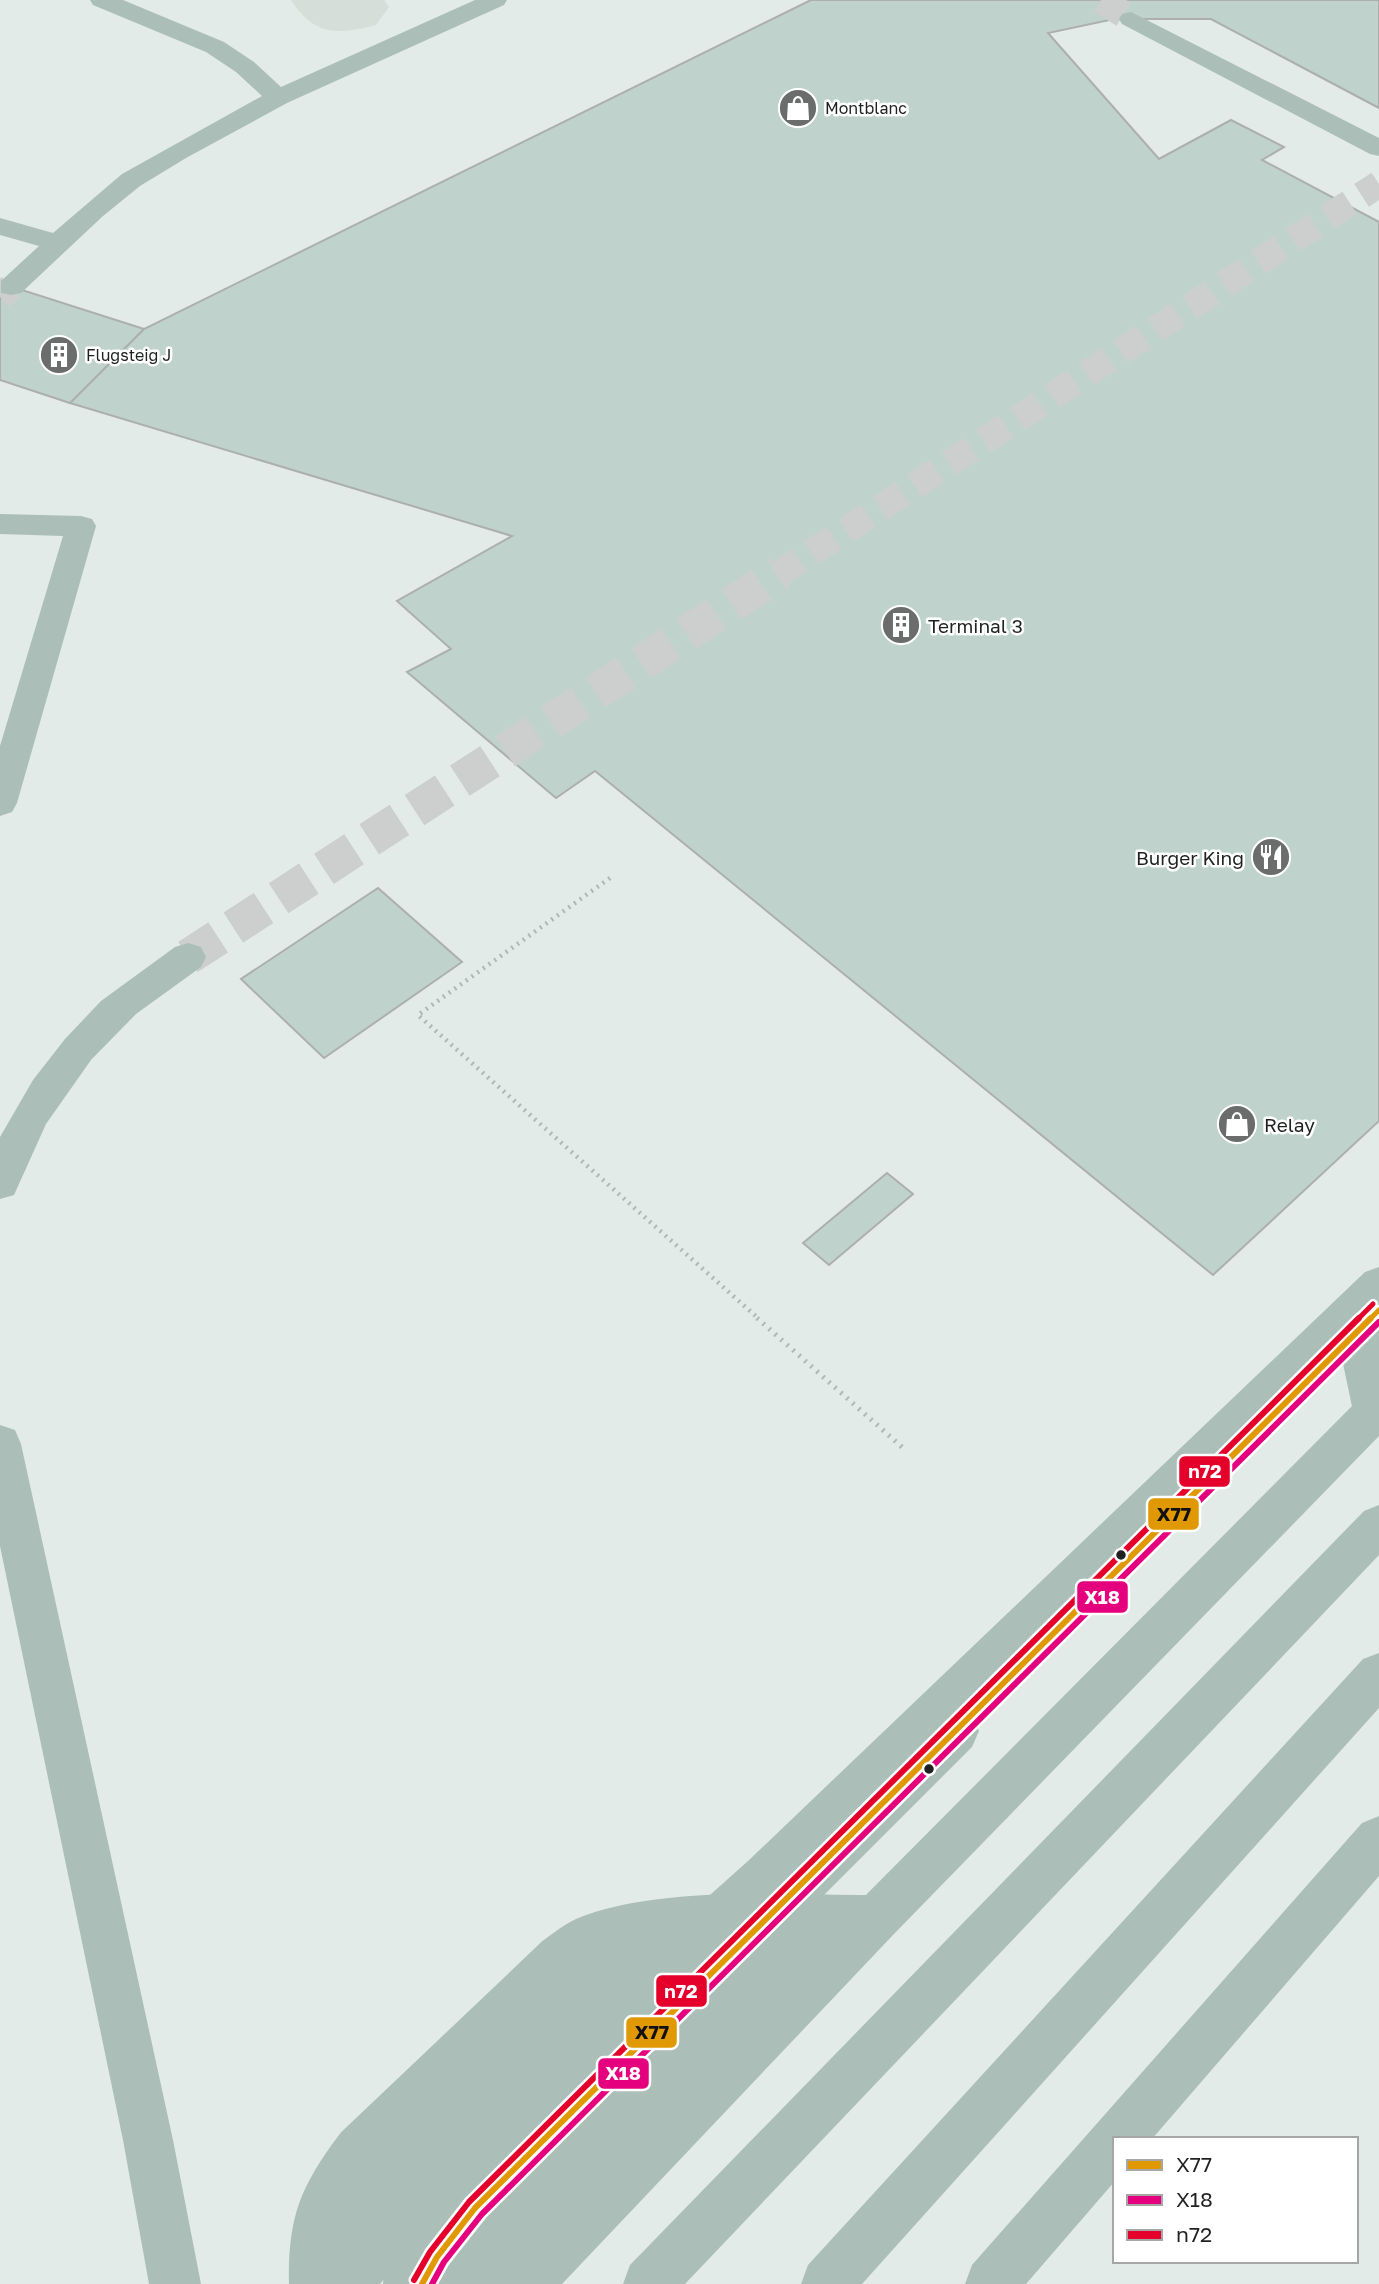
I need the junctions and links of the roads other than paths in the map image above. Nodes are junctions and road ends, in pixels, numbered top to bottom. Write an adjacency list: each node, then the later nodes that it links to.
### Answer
1 (102, 0): 4 (lane)
2 (495, 0): 4 (lane)
3 (1131, 19): 5 (lane)
4 (278, 98): 7 (lane)
5 (1379, 148)
6 (0, 226): 7 (lane)
7 (58, 243): 8 (lane)
8 (11, 287)
9 (0, 524): 10 (lane)
10 (0, 803)
11 (188, 957): 12 (lane)
12 (0, 1184)
13 (1371, 1300): 14 (lane, bridge); 19 (lane); 31 (lane)
14 (1378, 1408): 21 (lane)
15 (0, 1444): 27 (lane)
16 (1379, 1525): 34 (lane)
17 (1379, 1675): 35 (lane)
18 (1379, 1840): 24 (lane)
19 (722, 1918): 20 (lane, bridge); 22 (lane, bridge); 28 (lane, bridge); 29 (lane)
20 (818, 1918): 21 (lane, bridge); 23 (lane, bridge)
21 (876, 1918): 25 (lane, bridge)
22 (704, 1983): 23 (lane, bridge); 30 (lane, bridge)
23 (683, 2057): 25 (lane, bridge); 32 (lane)
24 (1119, 2137)
25 (659, 2143): 33 (lane)
26 (1113, 2144): 36 (lane)
27 (175, 2284)
28 (314, 2284)
29 (346, 2284)
30 (406, 2284)
31 (422, 2284)
32 (464, 2284)
33 (526, 2284)
34 (649, 2284)
35 (827, 2284)
36 (991, 2284)

